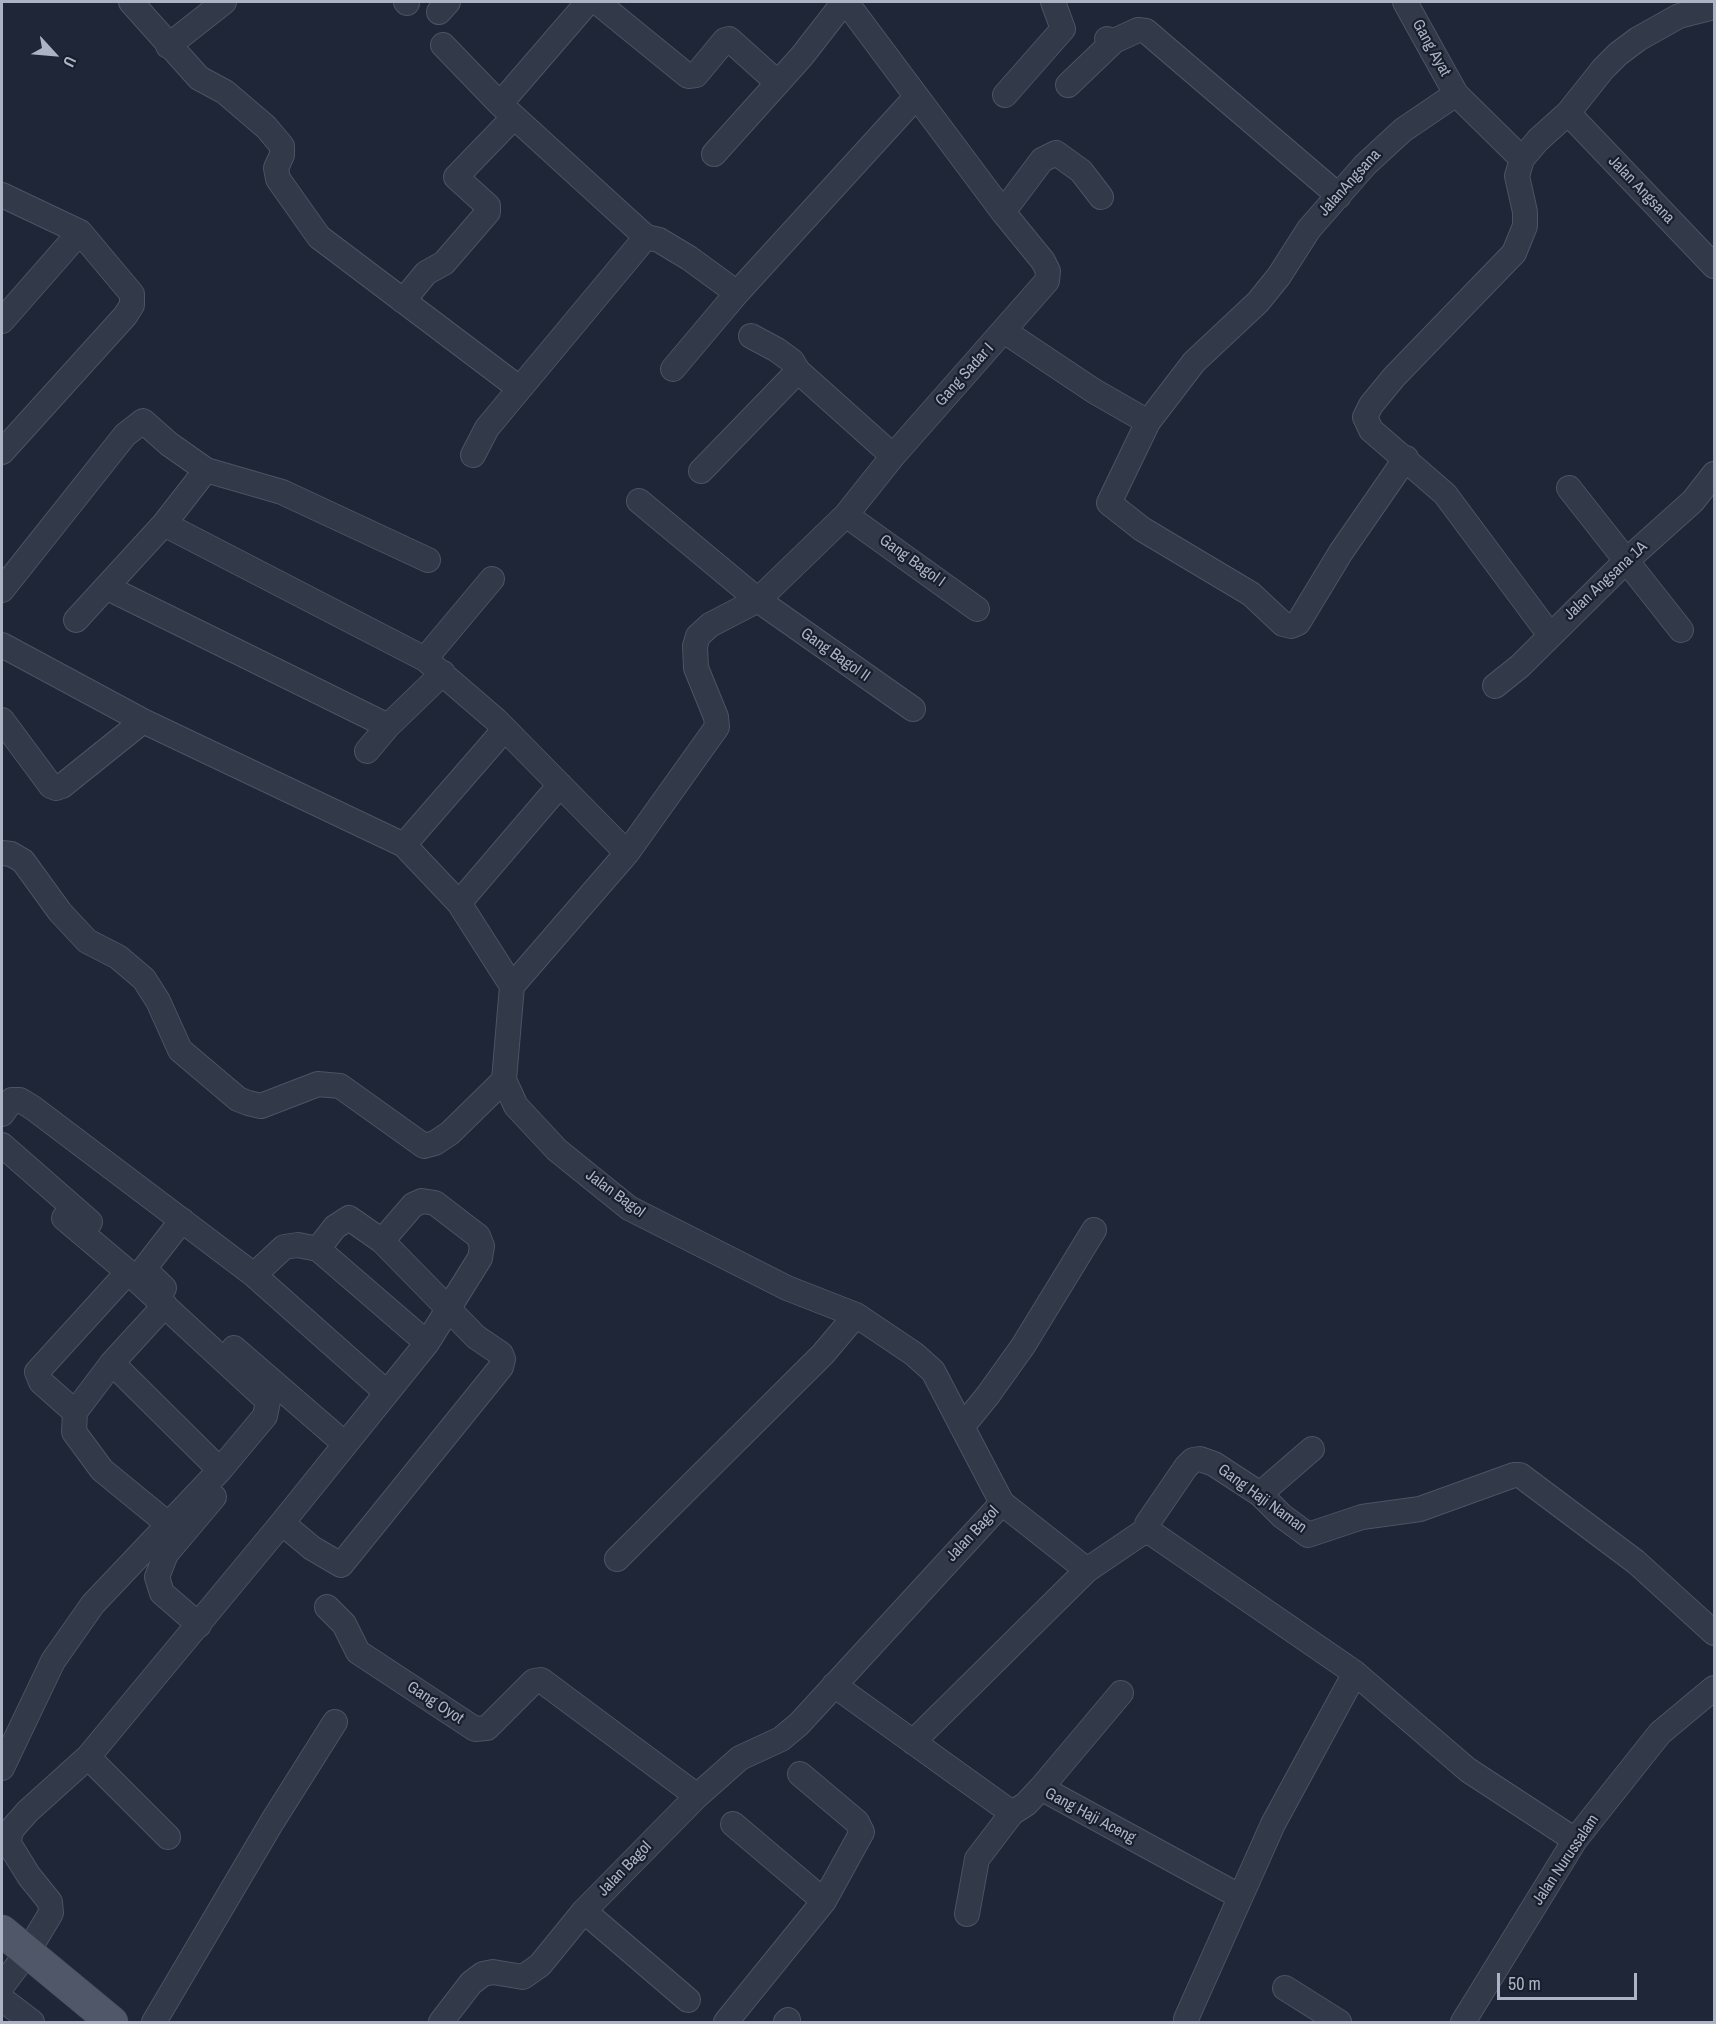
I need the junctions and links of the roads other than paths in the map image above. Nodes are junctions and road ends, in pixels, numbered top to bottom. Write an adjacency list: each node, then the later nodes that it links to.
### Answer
1 (131, 2): 10 (street)
2 (224, 2): 10 (street)
3 (588, 2): 16 (street)
4 (597, 2): 11 (street)
5 (845, 2): 11 (street); 15 (street, Gang Sadar I)
6 (1053, 2): 14 (street)
7 (1405, 2): 13 (street, Gang Ayat)
8 (1712, 5): 17 (street)
9 (443, 45): 16 (street)
10 (168, 46): 28 (street)
11 (778, 83): 18 (street)
12 (1068, 85): 21 (street)
13 (1456, 94): 19 (street); 21 (street, JalanAngsana)
14 (1005, 95)
15 (916, 97): 23 (street, Gang Sadar I); 27 (street)
16 (507, 111): 25 (street); 28 (street)
17 (1568, 113): 19 (street); 26 (street, Jalan Angsana)
18 (714, 154)
19 (1522, 159): 39 (street)
20 (2, 196): 24 (street)
21 (1339, 196): 35 (street, JalanAngsana)
22 (1101, 197): 23 (street)
23 (1003, 212): 30 (street, Gang Sadar I)
24 (80, 232): 29 (street); 36 (street)
25 (646, 237): 27 (street); 34 (street)
26 (1714, 264)
27 (737, 293): 32 (street)
28 (403, 301): 34 (street)
29 (2, 321)
30 (1004, 331): 35 (street); 38 (street, Gang Sadar I)
31 (751, 336): 33 (street)
32 (673, 369)
33 (798, 370): 38 (street); 41 (street)
34 (519, 388): 37 (street)
35 (1148, 422): 39 (street, JalanAngsana)
36 (2, 452)
37 (473, 454)
38 (893, 456): 45 (street, Gang Sadar I)
39 (1406, 458): 56 (street)
40 (206, 470): 46 (street); 47 (street); 51 (street)
41 (701, 471)
42 (1714, 474): 48 (street, Jalan Angsana 1A)
43 (1569, 488): 48 (street)
44 (639, 501): 52 (street, Gang Bagol II)
45 (846, 515): 52 (street, Gang Sadar I); 53 (street, Gang Bagol I)
46 (164, 524): 50 (street); 58 (street)
47 (428, 560)
48 (1626, 561): 55 (street); 56 (street, Jalan Angsana 1A)
49 (492, 579): 58 (street)
50 (108, 588): 54 (street); 63 (street)
51 (2, 590)
52 (758, 600): 60 (street, Gang Bagol II); 69 (street, Gang Sadar I)
53 (977, 609)
54 (76, 620)
55 (1681, 630)
56 (1550, 635): 59 (street, Jalan Angsana 1A)
57 (2, 645): 62 (street)
58 (434, 666): 63 (street); 64 (street)
59 (1495, 686)
60 (913, 709)
61 (2, 720): 62 (street)
62 (143, 721): 67 (street)
63 (388, 726): 65 (street)
64 (504, 730): 66 (street); 67 (street)
65 (368, 751)
66 (560, 785): 69 (street); 70 (street)
67 (404, 845): 70 (street)
68 (2, 853): 72 (street)
69 (627, 853): 71 (street)
70 (459, 903): 71 (street)
71 (512, 986): 72 (street)
72 (504, 1080): 84 (street, Jalan Bagol)
73 (2, 1114): 76 (street)
74 (2, 1144): 80 (street)
75 (64, 1218): 80 (street)
76 (182, 1220): 80 (street); 81 (street)
77 (1094, 1230): 90 (street)
78 (382, 1241): 79 (street); 83 (street); 83 (street)
79 (318, 1249): 81 (street); 85 (street)
80 (136, 1270): 82 (street); 88 (street); 89 (street)
81 (254, 1275): 87 (street)
82 (165, 1305): 86 (street); 93 (street)
83 (449, 1311): 85 (street); 96 (street)
84 (856, 1315): 90 (street, Jalan Bagol); 99 (street)
85 (427, 1343): 87 (street)
86 (112, 1363): 89 (street); 93 (street)
87 (386, 1392): 91 (street)
88 (297, 1402): 91 (street); 102 (street)
89 (75, 1412): 97 (street)
90 (962, 1427): 95 (street, Jalan Bagol)
91 (345, 1444): 96 (street)
92 (1312, 1449): 94 (street)
93 (220, 1470): 97 (street)
94 (1260, 1494): 98 (street, Gang Haji Naman); 103 (street, Gang Haji Naman)
95 (1002, 1503): 100 (street); 105 (street, Jalan Bagol)
96 (282, 1523): 102 (street)
97 (168, 1524): 111 (street)
98 (1146, 1532): 100 (street); 104 (street)
99 (617, 1559)
100 (1087, 1570): 109 (street)
101 (327, 1607): 114 (street, Gang Oyot)
102 (199, 1625): 110 (street)
103 (1714, 1633)
104 (1355, 1673): 118 (street); 119 (street)
105 (834, 1685): 109 (street); 114 (street, Jalan Bagol)
106 (1714, 1688): 118 (street, Jalan Nurussalam)
107 (1121, 1693): 113 (street)
108 (335, 1722): 132 (street)
109 (913, 1742): 115 (street)
110 (88, 1757): 117 (street); 124 (street)
111 (2, 1768)
112 (800, 1774): 120 (street)
113 (1041, 1788): 115 (street, Gang Haji Aceng); 119 (street, Gang Haji Aceng)
114 (697, 1796): 121 (street, Jalan Bagol)
115 (1012, 1813): 122 (street, Gang Haji Aceng)
116 (733, 1824): 120 (street)
117 (168, 1837)
118 (1575, 1840): 136 (street, Jalan Nurussalam)
119 (1239, 1896): 130 (street)
120 (824, 1901): 134 (street)
121 (584, 1911): 128 (street); 133 (street, Jalan Bagol)
122 (967, 1914)
123 (2, 1931): 124 (main road)
124 (27, 1953): 125 (street); 129 (main road)
125 (2, 1986)
126 (1285, 1988): 135 (street)
127 (2, 1999): 131 (street)
128 (688, 2000)
129 (98, 2018)
130 (1186, 2019)
131 (32, 2022)
132 (154, 2022)
133 (441, 2022)
134 (726, 2022)
135 (1339, 2022)
136 (1463, 2022)

